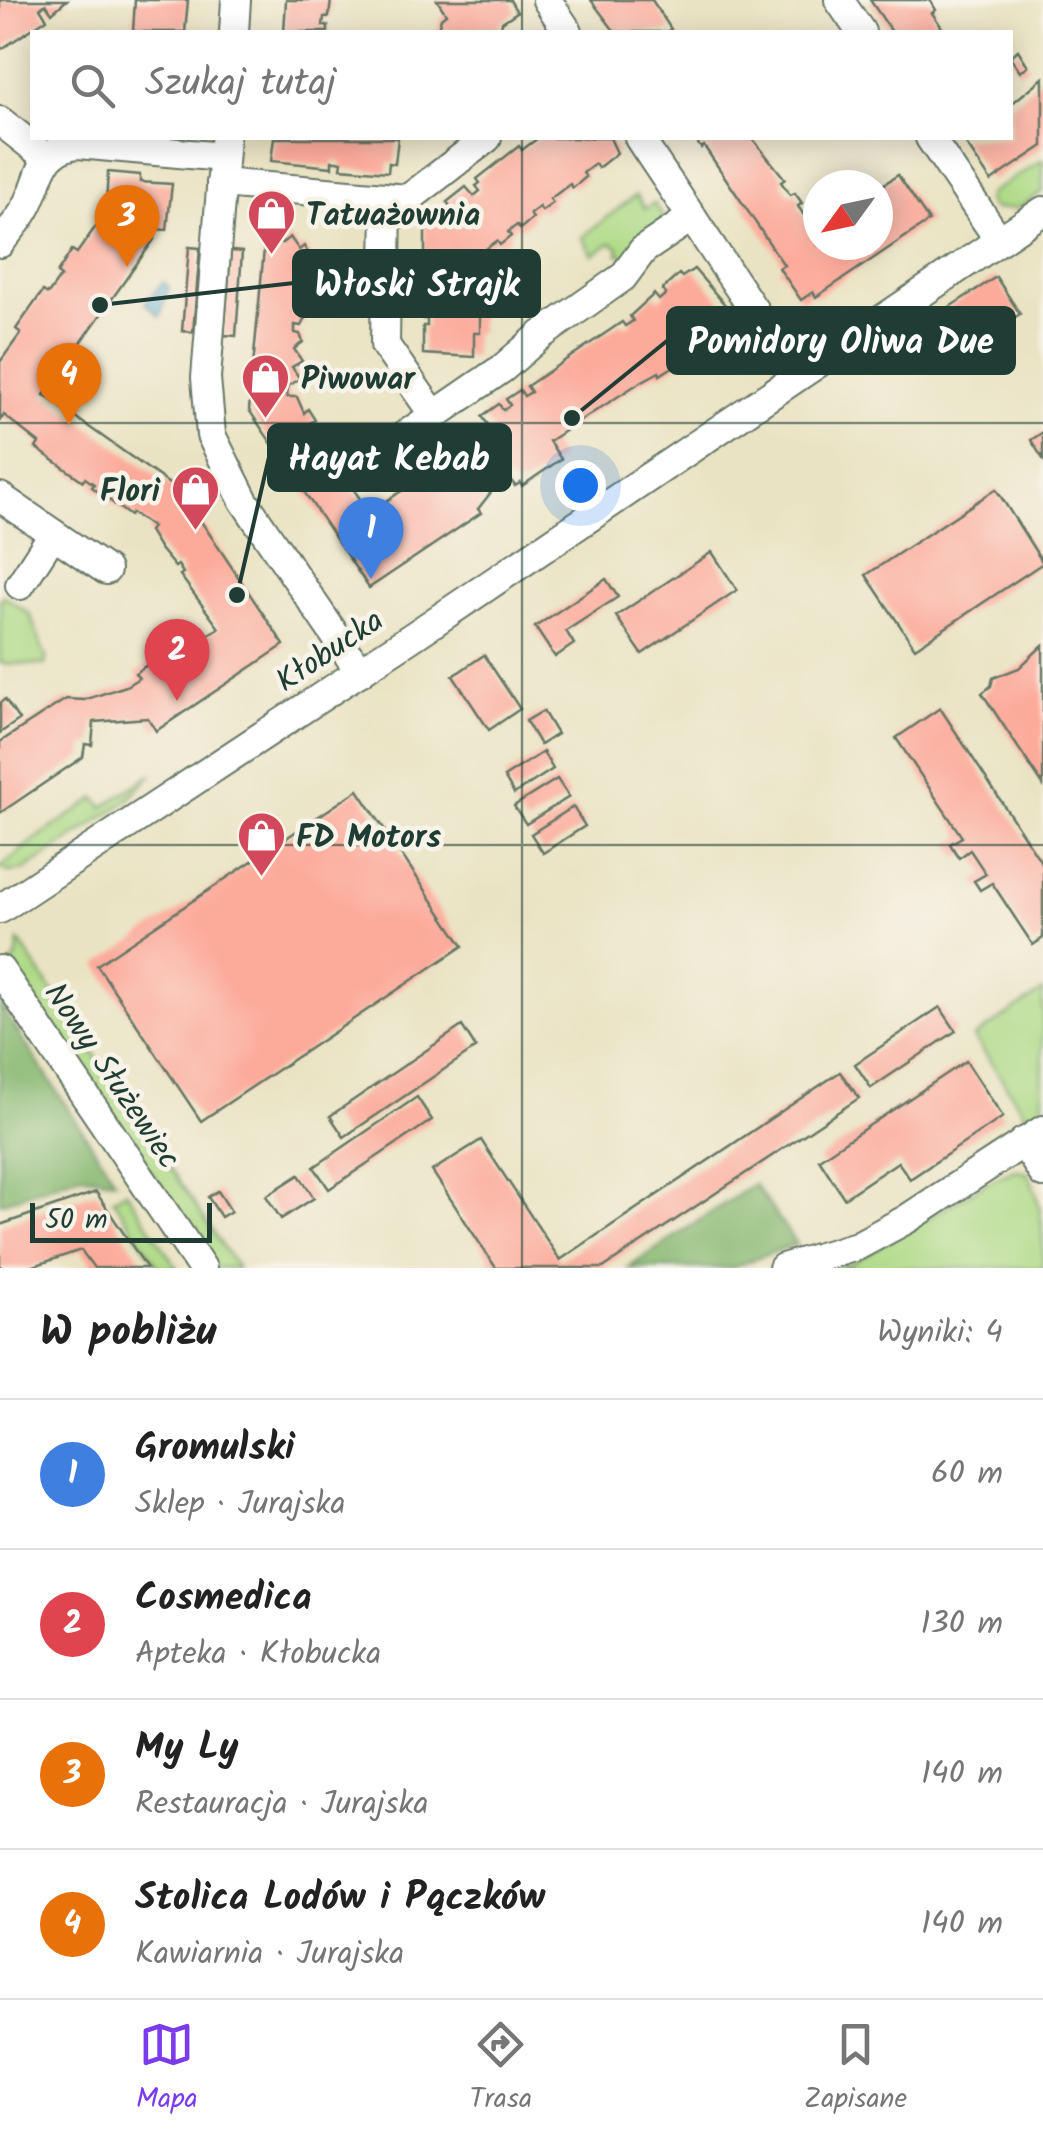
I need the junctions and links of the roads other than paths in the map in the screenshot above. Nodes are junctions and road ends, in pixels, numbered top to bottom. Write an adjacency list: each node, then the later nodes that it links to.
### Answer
1 (236, 0): 4 (street)
2 (547, 0): 5 (street)
3 (839, 0): 6 (street)
4 (234, 30)
5 (567, 30)
6 (860, 30)
7 (0, 121): 11 (street)
8 (484, 140): 13 (street)
9 (640, 140): 15 (street)
10 (931, 140): 16 (street)
11 (48, 158): 12 (street); 17 (street)
12 (223, 159): 13 (street); 25 (street)
13 (387, 198): 19 (street)
14 (1043, 210): 16 (street, Kłobucka)
15 (692, 217): 18 (street); 19 (street)
16 (999, 240): 18 (street, Kłobucka)
17 (0, 243)
18 (797, 375): 25 (street, Kłobucka)
19 (434, 416): 20 (street)
20 (372, 458)
21 (0, 497): 22 (street)
22 (54, 534): 23 (street); 24 (street)
23 (106, 570)
24 (20, 585)
25 (360, 672): 26 (street, Kłobucka)
26 (0, 909)
27 (0, 970): 30 (street, Nowy Służewiec)
28 (1033, 1136): 29 (street); 31 (street)
29 (1043, 1174)
30 (202, 1268)
31 (783, 1268)

